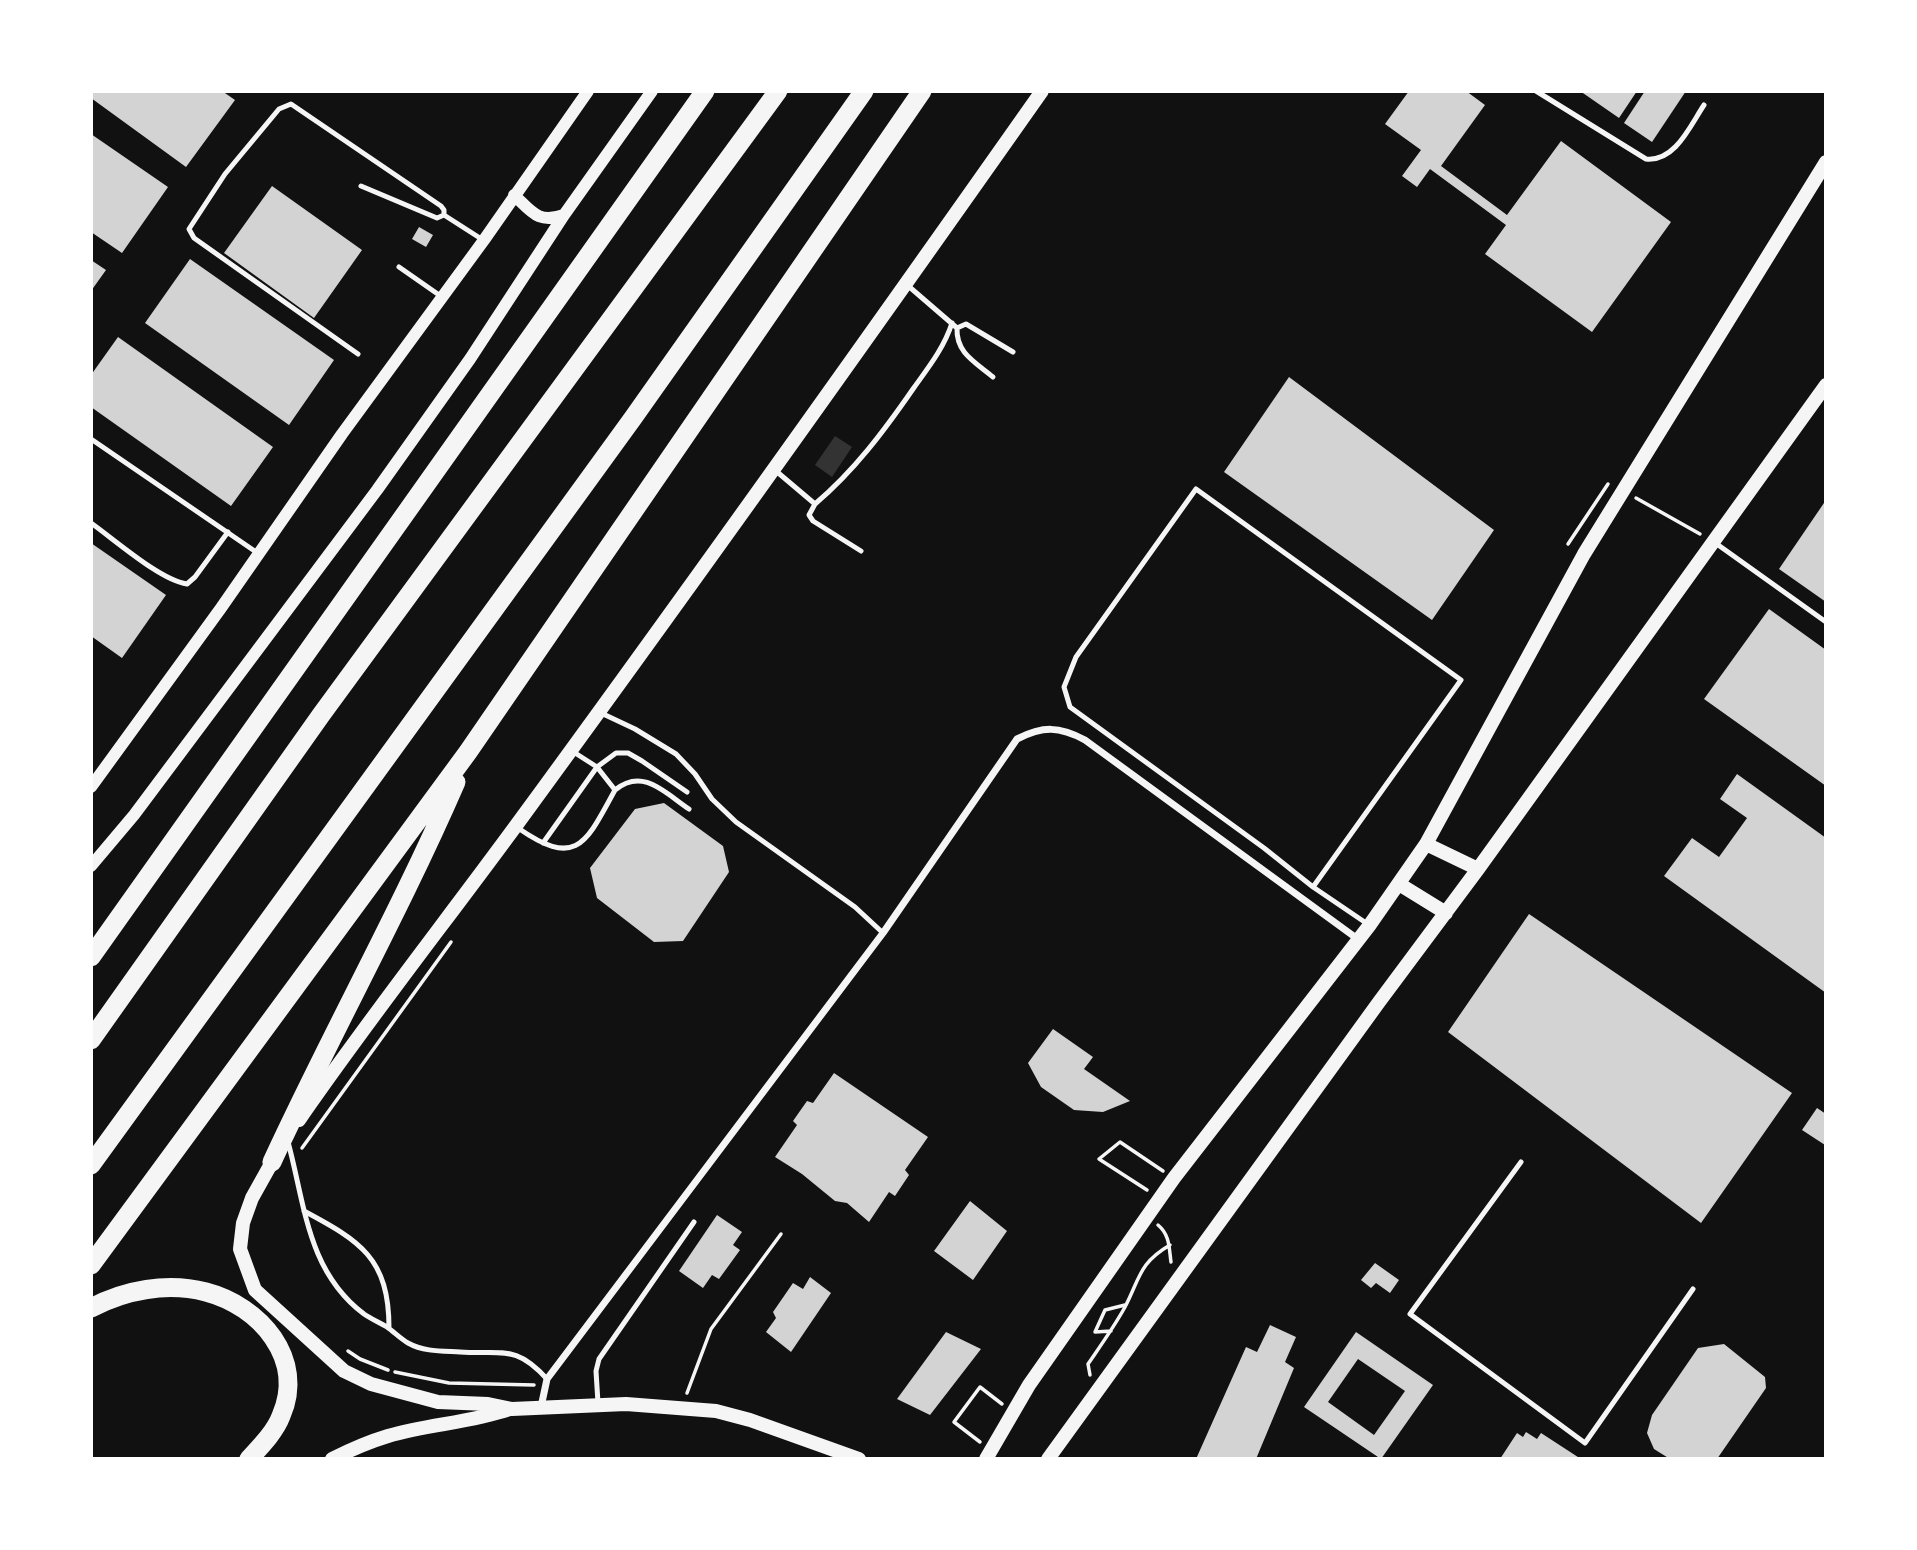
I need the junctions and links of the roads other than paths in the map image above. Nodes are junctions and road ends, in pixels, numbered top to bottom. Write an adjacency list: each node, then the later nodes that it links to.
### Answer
1 (588, 91): 12 (street)
2 (652, 91): 14 (street)
3 (705, 91): 49 (highway)
4 (778, 91): 55 (highway)
5 (864, 91): 59 (highway)
6 (922, 91): 35 (highway)
7 (1042, 91): 17 (main road)
8 (1536, 91): 9 (lane)
9 (1704, 105)
10 (1826, 162): 43 (main road)
11 (361, 186): 13 (lane)
12 (514, 195): 14 (street); 15 (street)
13 (444, 215): 15 (lane); 21 (lane)
14 (564, 215): 44 (street)
15 (484, 240): 18 (street)
16 (399, 267): 18 (lane)
17 (906, 284): 19 (lane); 25 (main road)
18 (442, 297): 31 (street)
19 (954, 326): 20 (lane); 22 (lane); 26 (lane)
20 (1013, 352)
21 (358, 355)
22 (993, 377)
23 (1826, 385): 29 (main road)
24 (91, 439): 28 (lane)
25 (773, 468): 26 (lane); 33 (main road)
26 (815, 504): 30 (lane)
27 (91, 523): 28 (lane)
28 (228, 532): 31 (lane)
29 (1714, 542): 32 (lane); 45 (main road)
30 (861, 551)
31 (259, 554): 37 (street)
32 (1826, 621)
33 (598, 711): 34 (main road); 51 (lane)
34 (570, 750): 36 (lane); 41 (main road)
35 (468, 752): 57 (highway); 62 (highway)
36 (597, 767): 38 (lane); 39 (lane); 42 (lane)
37 (91, 787)
38 (615, 790): 40 (lane); 42 (lane)
39 (687, 792)
40 (689, 809)
41 (515, 826): 42 (lane); 56 (main road)
42 (543, 843)
43 (1426, 844): 45 (main road); 46 (main road)
44 (91, 866)
45 (1478, 869): 48 (main road)
46 (1399, 884): 48 (main road); 50 (main road)
47 (1313, 887): 47 (lane); 50 (lane)
48 (1446, 913): 74 (main road)
49 (114, 925): 53 (highway); 54 (highway)
50 (1369, 926): 52 (main road)
51 (883, 933): 52 (street); 66 (street)
52 (1359, 940): 73 (main road)
53 (91, 947)
54 (91, 957)
55 (91, 1040)
56 (287, 1139): 57 (main road); 60 (lane)
57 (272, 1162): 69 (main road)
58 (1521, 1163): 63 (lane)
59 (91, 1165)
60 (304, 1211): 65 (lane); 65 (lane)
61 (694, 1222): 67 (lane)
62 (91, 1265)
63 (1693, 1289)
64 (91, 1308): 70 (highway)
65 (389, 1328): 66 (lane)
66 (547, 1382): 68 (street)
67 (598, 1404): 68 (main road); 72 (main road)
68 (541, 1407): 69 (main road)
69 (512, 1409): 71 (main road)
70 (249, 1459)
71 (332, 1459)
72 (859, 1459)
73 (985, 1459)
74 (1048, 1459)

